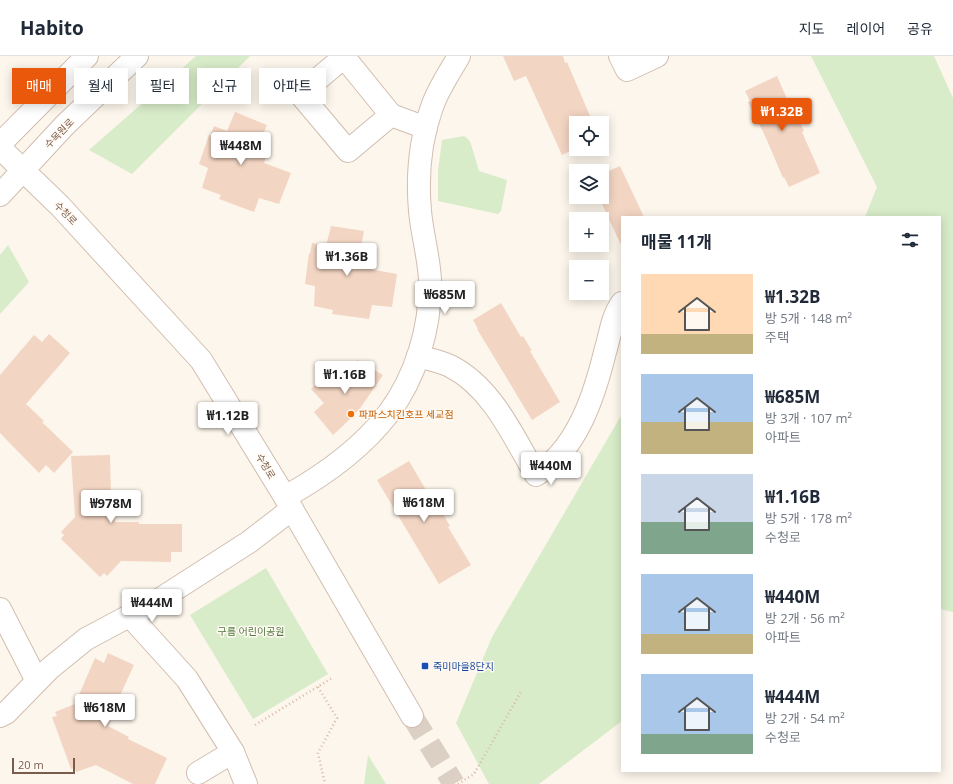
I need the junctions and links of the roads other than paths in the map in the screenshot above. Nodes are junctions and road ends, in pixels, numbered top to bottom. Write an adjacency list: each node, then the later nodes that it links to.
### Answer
1 (87, 56): 8 (street)
2 (137, 56): 10 (street, 수목원로)
3 (459, 56): 7 (street)
4 (620, 56): 5 (street)
5 (657, 56)
6 (391, 115): 7 (street)
7 (426, 128): 13 (street)
8 (0, 144)
9 (0, 148): 10 (street, 수청로)
10 (23, 171): 11 (street, 수목원로); 14 (street, 수청로)
11 (0, 195)
12 (621, 305): 13 (street)
13 (418, 356): 14 (street)
14 (288, 503): 16 (street); 19 (street, 수청로)
15 (0, 609): 17 (street)
16 (130, 616): 17 (street); 20 (street)
17 (37, 681): 18 (street)
18 (0, 716)
19 (412, 716)
20 (233, 752): 21 (street); 22 (street)
21 (198, 773)
22 (246, 784)

